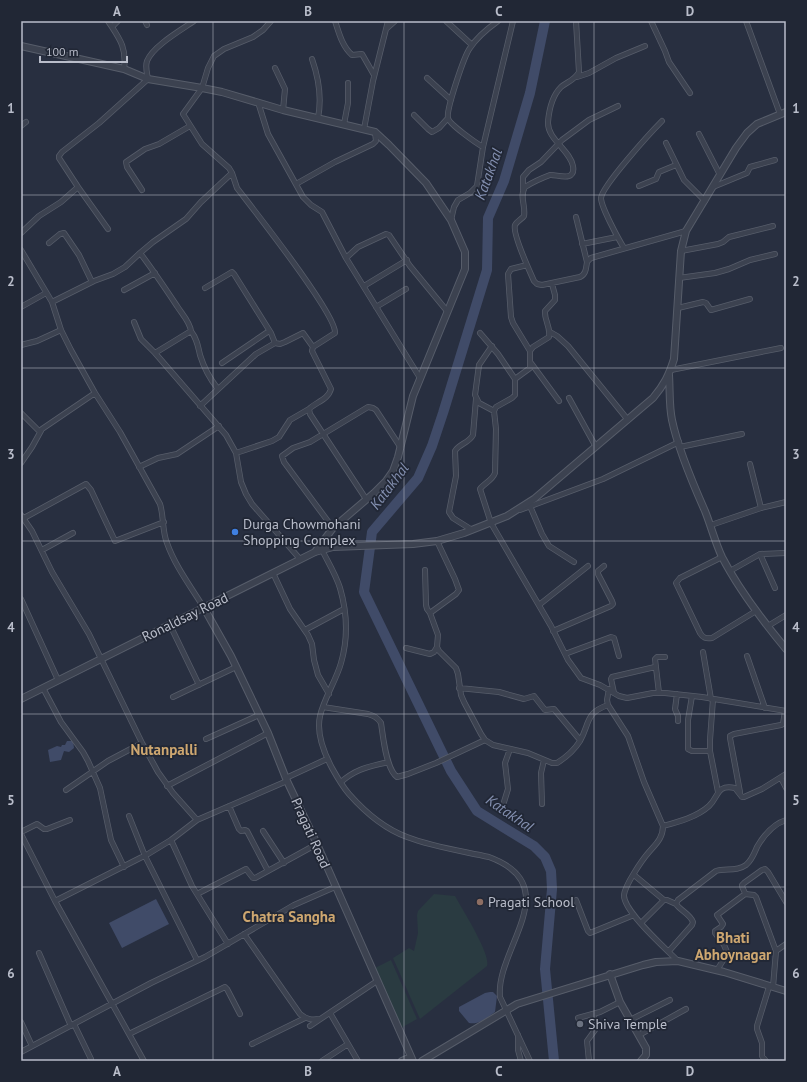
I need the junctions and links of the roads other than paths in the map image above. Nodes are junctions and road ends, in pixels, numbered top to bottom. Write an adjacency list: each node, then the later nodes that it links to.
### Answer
1 (108, 21): 14 (street)
2 (118, 21): 14 (street)
3 (194, 21): 25 (street)
4 (271, 21): 27 (street)
5 (335, 21): 22 (street)
6 (388, 21): 15 (street)
7 (395, 21): 15 (street)
8 (446, 21): 16 (street)
9 (498, 21): 16 (street)
10 (513, 21): 47 (street)
11 (576, 21): 23 (street)
12 (651, 21): 28 (street)
13 (746, 21): 33 (street)
14 (112, 27): 21 (street)
15 (386, 29): 22 (street)
16 (472, 45): 29 (street)
17 (21, 46): 21 (street)
18 (645, 46): 23 (street)
19 (312, 59): 35 (street)
20 (275, 68): 32 (street)
21 (124, 69): 25 (street)
22 (374, 75): 42 (street)
23 (577, 77): 45 (street)
24 (427, 78): 29 (street)
25 (148, 79): 27 (street); 54 (street)
26 (348, 83): 39 (street)
27 (202, 88): 30 (street); 41 (street)
28 (690, 92)
29 (451, 100): 36 (street)
30 (258, 102): 32 (street); 52 (street)
31 (618, 106): 45 (street)
32 (283, 110): 35 (street)
33 (783, 113): 51 (street)
34 (414, 115): 36 (street)
35 (318, 118): 39 (street)
36 (448, 118): 47 (street)
37 (662, 121): 65 (street)
38 (26, 122): 40 (street)
39 (344, 124): 42 (street)
40 (21, 126)
41 (190, 126): 50 (street); 56 (street)
42 (364, 129): 43 (street)
43 (375, 132): 52 (street); 60 (street)
44 (700, 134): 51 (street)
45 (558, 143): 57 (street); 57 (street)
46 (666, 143): 49 (street)
47 (483, 147): 60 (street)
48 (774, 160): 55 (street)
49 (676, 165): 53 (street); 58 (street)
50 (232, 173): 71 (street); 101 (street)
51 (720, 174): 55 (street)
52 (296, 184): 73 (street)
53 (639, 186)
54 (78, 187): 62 (street); 64 (street)
55 (713, 187): 58 (street)
56 (142, 190)
57 (523, 190): 76 (street)
58 (705, 201): 63 (street)
59 (576, 217): 67 (street)
60 (451, 220): 91 (street)
61 (773, 226): 70 (street)
62 (108, 229)
63 (686, 231): 68 (street); 70 (street)
64 (21, 233)
65 (617, 237): 67 (street); 68 (street)
66 (49, 243): 79 (street)
67 (582, 244): 75 (street)
68 (624, 248): 75 (street)
69 (21, 250): 85 (street)
70 (681, 251): 78 (street)
71 (140, 253): 77 (street); 79 (street)
72 (775, 254): 78 (street)
73 (346, 258): 74 (street); 81 (street)
74 (407, 260): 81 (street); 91 (street)
75 (586, 262): 80 (street)
76 (527, 265): 80 (street); 103 (street)
77 (155, 273): 84 (street); 94 (street)
78 (679, 278): 90 (street)
79 (92, 282): 87 (street)
80 (552, 284): 96 (street)
81 (364, 286): 89 (street)
82 (205, 288): 95 (street)
83 (406, 289): 89 (street)
84 (124, 290)
85 (46, 293): 87 (street); 88 (street)
86 (750, 299): 90 (street)
87 (52, 302): 93 (street)
88 (21, 307)
89 (376, 307): 108 (street)
90 (678, 308): 107 (street)
91 (447, 311): 108 (street)
92 (134, 322): 104 (street)
93 (61, 330): 99 (street); 111 (street)
94 (191, 331): 104 (street); 110 (street)
95 (269, 331): 98 (street); 105 (street)
96 (550, 332): 103 (street); 119 (street)
97 (480, 333): 100 (street)
98 (275, 343): 101 (street); 110 (street)
99 (21, 345)
100 (492, 346): 109 (street); 113 (street)
101 (312, 347): 116 (street)
102 (781, 348): 107 (street)
103 (530, 351): 106 (street)
104 (155, 353): 115 (street)
105 (222, 362)
106 (531, 363): 109 (street); 114 (street)
107 (670, 372): 119 (street, Ronaldsay Road); 124 (street)
108 (420, 378): 126 (street)
109 (515, 379): 117 (street)
110 (218, 389): 115 (street)
111 (96, 393): 121 (street); 130 (street)
112 (569, 398): 125 (street)
113 (476, 399): 117 (street); 141 (street)
114 (559, 402)
115 (200, 406): 120 (street)
116 (309, 409): 122 (street); 127 (street)
117 (494, 411): 138 (street)
118 (21, 413): 121 (street)
119 (628, 420): 125 (street, Ronaldsay Road)
120 (219, 426): 127 (street); 130 (street)
121 (40, 432): 128 (street)
122 (323, 434): 126 (street); 131 (street); 140 (street)
123 (742, 434): 124 (street)
124 (680, 444): 133 (street); 139 (street)
125 (596, 447): 135 (street, Ronaldsay Road)
126 (401, 448): 131 (street)
127 (236, 453): 150 (street)
128 (21, 463)
129 (750, 464): 134 (street)
130 (139, 467): 137 (street)
131 (366, 499): 140 (street)
132 (786, 502): 134 (street)
133 (530, 506): 135 (street); 151 (street)
134 (760, 508): 139 (street)
135 (515, 512): 138 (street, Ronaldsay Road)
136 (23, 519): 137 (street); 144 (street)
137 (164, 522): 160 (street)
138 (491, 522): 141 (street, Ronaldsay Road); 159 (street)
139 (711, 525): 149 (street)
140 (333, 528): 146 (street)
141 (472, 530): 143 (street, Ronaldsay Road)
142 (73, 533): 144 (street)
143 (437, 541): 145 (street, Ronaldsay Road); 163 (street)
144 (42, 550): 177 (street)
145 (322, 550): 146 (street, Ronaldsay Road); 161 (street)
146 (315, 552): 150 (street, Ronaldsay Road)
147 (786, 553): 148 (street)
148 (760, 554): 155 (street); 157 (street)
149 (722, 557): 155 (street); 162 (street)
150 (300, 559): 156 (street, Ronaldsay Road)
151 (574, 562)
152 (588, 566): 159 (street)
153 (604, 566): 168 (street)
154 (425, 570): 163 (street)
155 (730, 571): 162 (street)
156 (273, 573): 160 (street, Ronaldsay Road); 167 (street)
157 (775, 588)
158 (21, 598): 180 (street)
159 (539, 605): 168 (street)
160 (204, 608): 165 (street, Ronaldsay Road); 178 (street, Pragati Road)
161 (344, 609): 167 (street); 187 (street)
162 (756, 611): 166 (street)
163 (430, 613): 169 (street)
164 (786, 615): 166 (street)
165 (170, 625): 177 (street, Ronaldsay Road); 181 (street)
166 (768, 626): 171 (street)
167 (305, 630): 187 (street)
168 (553, 631): 173 (street)
169 (437, 647): 170 (street); 183 (street)
170 (406, 648)
171 (786, 649)
172 (703, 652): 192 (street)
173 (565, 654): 174 (street); 184 (street)
174 (619, 656)
175 (746, 656): 195 (street)
176 (665, 657): 179 (street)
177 (101, 658): 180 (street, Ronaldsay Road); 203 (street)
178 (236, 667): 181 (street); 197 (street, Pragati Road)
179 (656, 667): 185 (street); 186 (street)
180 (58, 680): 182 (street, Ronaldsay Road)
181 (199, 685): 190 (street)
182 (43, 688): 191 (street, Ronaldsay Road); 209 (street)
183 (459, 688): 201 (street); 202 (street)
184 (609, 689): 185 (street); 193 (street)
185 (614, 693): 186 (street)
186 (659, 693): 188 (street)
187 (329, 694): 194 (street)
188 (677, 694): 189 (street); 198 (street)
189 (692, 696): 192 (street); 205 (street)
190 (173, 697)
191 (21, 699)
192 (712, 699): 195 (street); 205 (street)
193 (608, 705): 202 (street); 226 (street)
194 (323, 707): 206 (street); 208 (street)
195 (765, 708): 196 (street)
196 (786, 711): 218 (street)
197 (259, 715): 199 (street, Pragati Road); 200 (street)
198 (678, 721)
199 (268, 734): 212 (street, Pragati Road); 214 (street)
200 (206, 739)
201 (485, 740): 204 (street); 208 (street)
202 (580, 740): 207 (street)
203 (142, 743): 209 (street); 214 (street)
204 (510, 749): 207 (street); 219 (street)
205 (710, 751): 217 (street)
206 (327, 759): 212 (street); 213 (street)
207 (544, 760): 220 (street)
208 (388, 762): 213 (street)
209 (92, 772): 216 (street); 235 (street)
210 (786, 774): 211 (street)
211 (781, 778): 215 (street); 218 (street)
212 (287, 780): 221 (street); 231 (street, Pragati Road)
213 (341, 782): 265 (street)
214 (167, 786): 224 (street)
215 (786, 788)
216 (66, 790)
217 (718, 792): 218 (street); 226 (street)
218 (740, 794)
219 (504, 802)
220 (542, 804)
221 (229, 806): 224 (street); 236 (street)
222 (128, 816): 233 (street)
223 (70, 820): 228 (street)
224 (197, 820): 229 (street)
225 (786, 820): 245 (street)
226 (663, 826): 237 (street)
227 (263, 831): 234 (street)
228 (21, 833): 230 (street)
229 (171, 840): 233 (street); 239 (street)
230 (26, 844): 232 (street); 243 (street)
231 (317, 844): 234 (street); 238 (street, Pragati Road)
232 (21, 846)
233 (145, 856): 235 (street); 254 (street)
234 (284, 863): 236 (street)
235 (124, 867): 243 (street)
236 (268, 871): 239 (street)
237 (634, 876): 242 (street); 246 (street)
238 (335, 887): 248 (street); 258 (street, Pragati Road)
239 (197, 894): 249 (street)
240 (745, 894): 244 (street); 252 (street); 256 (street)
241 (576, 900): 246 (street)
242 (664, 900): 245 (street); 247 (street)
243 (55, 901): 263 (street)
244 (786, 902)
245 (676, 904): 251 (street)
246 (634, 915): 247 (street)
247 (641, 923): 251 (street)
248 (244, 934): 249 (street); 269 (street)
249 (228, 944): 254 (street)
250 (786, 944): 252 (street)
251 (669, 951): 255 (street)
252 (776, 951): 259 (street)
253 (39, 953): 274 (street)
254 (197, 960): 263 (street)
255 (678, 961): 256 (street); 257 (street)
256 (717, 970): 259 (street)
257 (610, 974): 262 (street); 265 (street)
258 (377, 981): 266 (street); 284 (street, Pragati Road)
259 (771, 987): 260 (street); 294 (street)
260 (786, 991)
261 (670, 1000): 272 (street)
262 (620, 1002): 268 (street); 272 (street)
263 (112, 1004): 274 (street); 276 (street)
264 (686, 1009): 278 (street)
265 (505, 1010): 277 (street); 289 (street)
266 (330, 1013): 271 (street); 280 (street)
267 (240, 1014): 276 (street)
268 (594, 1014): 270 (street); 292 (street)
269 (305, 1018): 271 (street); 279 (street)
270 (578, 1018)
271 (320, 1019): 275 (street)
272 (630, 1020): 278 (street)
273 (21, 1022): 281 (street)
274 (72, 1025): 281 (street); 283 (street)
275 (310, 1026)
276 (129, 1034): 285 (street)
277 (518, 1035): 290 (street); 291 (street)
278 (639, 1035): 293 (street)
279 (252, 1044)
280 (348, 1044): 286 (street); 287 (street)
281 (32, 1046): 282 (street)
282 (21, 1052)
283 (91, 1059)
284 (412, 1059): 288 (street)
285 (144, 1061)
286 (322, 1061)
287 (358, 1061)
288 (402, 1061)
289 (422, 1061)
290 (521, 1061)
291 (530, 1061)
292 (589, 1061)
293 (641, 1061)
294 (766, 1061)

